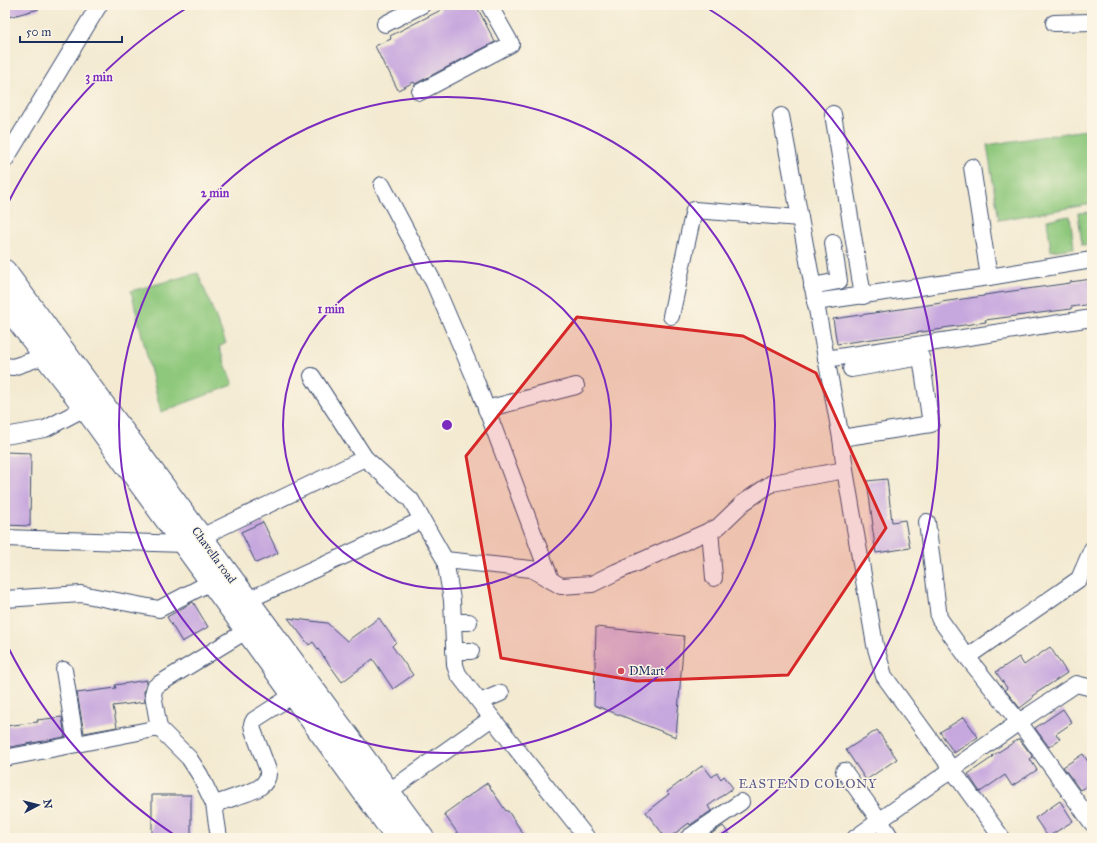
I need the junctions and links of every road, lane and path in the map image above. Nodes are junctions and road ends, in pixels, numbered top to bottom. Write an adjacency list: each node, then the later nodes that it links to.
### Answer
1 (99, 5): 10 (street)
2 (422, 5): 6 (street)
3 (489, 5): 7 (street)
4 (1092, 22): 5 (street)
5 (1054, 23)
6 (385, 24)
7 (420, 92)
8 (833, 114): 19 (street)
9 (781, 116): 13 (street)
10 (5, 160)
11 (972, 167): 17 (street)
12 (382, 185): 31 (street)
13 (800, 218): 18 (street); 22 (street)
14 (833, 243): 18 (street)
15 (1092, 260): 17 (street)
16 (5, 272): 40 (highway, Chavella road)
17 (989, 277): 19 (street)
18 (812, 286): 20 (street)
19 (863, 296): 20 (street)
20 (815, 302): 25 (street)
21 (5, 304): 24 (highway, Chavella road)
22 (671, 316)
23 (1092, 318): 25 (street)
24 (37, 359): 26 (street); 30 (highway, Chavella road)
25 (826, 359): 33 (street)
26 (5, 366)
27 (851, 368): 33 (street)
28 (312, 376): 34 (street)
29 (576, 386): 31 (street)
30 (85, 408): 32 (street); 40 (highway, Chavella road)
31 (486, 409): 44 (street)
32 (5, 436)
33 (841, 438): 35 (street)
34 (365, 458): 36 (street); 40 (street)
35 (845, 470): 38 (street); 64 (street)
36 (422, 520): 42 (street); 47 (street)
37 (927, 522): 53 (street)
38 (710, 530): 43 (street); 44 (street)
39 (5, 538): 40 (street)
40 (192, 540): 45 (highway, Chavella road); 47 (highway, Chavella road)
41 (1092, 549): 53 (street)
42 (445, 560): 44 (street); 48 (street)
43 (714, 578)
44 (551, 580)
45 (212, 582): 46 (street); 50 (highway, Chavella road)
46 (5, 599)
47 (248, 600): 66 (highway, Chavella road)
48 (453, 622): 49 (street); 51 (street)
49 (469, 622)
50 (246, 631): 57 (highway, Chavella road); 61 (street)
51 (454, 651): 52 (street); 58 (street)
52 (471, 651)
53 (967, 657): 60 (street)
54 (64, 670): 62 (street)
55 (1092, 688): 60 (street)
56 (501, 693): 58 (street)
57 (293, 695): 68 (street); 72 (highway, Chavella road)
58 (480, 702): 59 (street)
59 (492, 718): 66 (street); 74 (street)
60 (1019, 722): 64 (street); 70 (street)
61 (159, 728): 62 (street); 68 (street)
62 (76, 744): 63 (street)
63 (5, 758)
64 (952, 770): 69 (street); 78 (street)
65 (844, 771): 69 (street)
66 (388, 792): 73 (highway, Chavella road)
67 (741, 802): 75 (street)
68 (214, 804): 71 (street)
69 (880, 821): 76 (street); 77 (street)
70 (1092, 823)
71 (219, 838)
72 (396, 838)
73 (423, 838)
74 (587, 838)
75 (688, 838)
76 (855, 838)
77 (891, 838)
78 (1002, 838)

